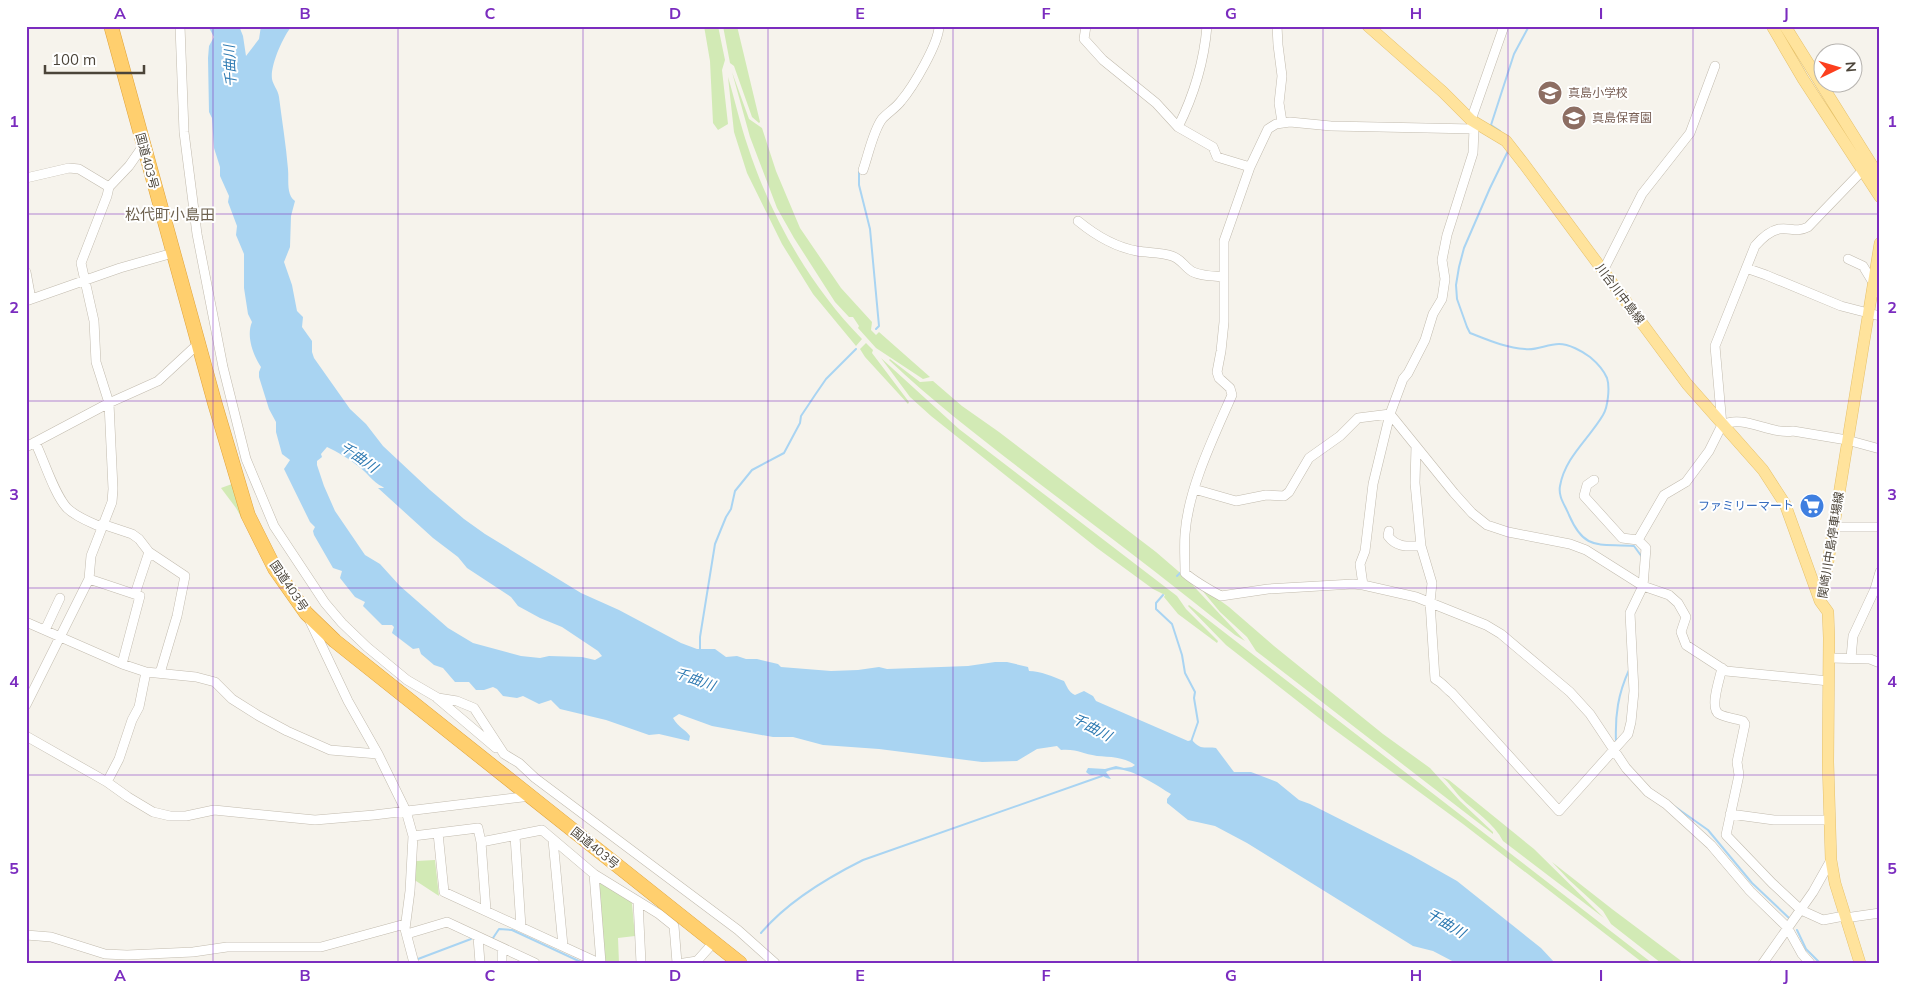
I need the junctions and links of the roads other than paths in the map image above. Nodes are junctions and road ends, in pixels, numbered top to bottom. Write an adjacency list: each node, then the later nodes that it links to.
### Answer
1 (111, 26): 15 (highway, 国道403号)
2 (180, 26): 75 (street)
3 (939, 26): 17 (street)
4 (1086, 26): 14 (street)
5 (1207, 26): 14 (street)
6 (1278, 26): 12 (street)
7 (1368, 26): 13 (main road, 川合川中島線)
8 (1504, 26): 13 (street)
9 (1772, 26): 18 (main road)
10 (1785, 26): 20 (main road)
11 (1715, 66): 28 (street)
12 (1282, 122): 13 (street); 16 (street)
13 (1473, 125): 28 (main road, 川合川中島線); 39 (street)
14 (1178, 127): 16 (street)
15 (143, 146): 21 (street); 25 (highway, 国道403号)
16 (1250, 167): 30 (street)
17 (863, 170)
18 (1862, 171): 22 (main road); 27 (street)
19 (26, 178): 21 (street)
20 (1880, 178)
21 (108, 187): 31 (street)
22 (1880, 197)
23 (1078, 221): 30 (street)
24 (1880, 244): 32 (main road, 関崎川中島停車場線)
25 (173, 253): 31 (street); 37 (highway, 国道403号)
26 (1848, 259): 32 (street)
27 (1746, 268): 35 (street); 40 (street)
28 (1603, 271): 40 (main road, 川合川中島線)
29 (26, 272): 34 (street)
30 (1224, 277): 47 (street)
31 (84, 282): 34 (street); 38 (street)
32 (1872, 283): 33 (street); 35 (main road, 関崎川中島停車場線)
33 (1880, 294)
34 (29, 300)
35 (1868, 312): 36 (street); 41 (main road, 関崎川中島停車場線)
36 (1880, 316)
37 (198, 344): 38 (street); 63 (highway, 国道403号)
38 (108, 403): 42 (street); 48 (street)
39 (1390, 414): 43 (street); 47 (street); 57 (street)
40 (1722, 425): 41 (street); 52 (street); 61 (main road, 川合川中島線)
41 (1847, 440): 45 (street); 49 (main road, 関崎川中島停車場線)
42 (36, 442): 44 (street); 48 (street)
43 (1416, 446): 53 (street); 58 (street)
44 (26, 447)
45 (1880, 449)
46 (1589, 482): 52 (street)
47 (1194, 489): 57 (street)
48 (102, 525): 54 (street); 56 (street)
49 (1834, 527): 50 (street); 61 (main road, 関崎川中島停車場線)
50 (1880, 527)
51 (1389, 531): 53 (street)
52 (1638, 540): 58 (street)
53 (1421, 546): 62 (street)
54 (149, 552): 59 (street); 73 (street)
55 (1880, 572): 68 (street)
56 (89, 579): 59 (street); 66 (street)
57 (1363, 584): 62 (street)
58 (1643, 586): 71 (street); 79 (street)
59 (135, 594): 70 (street)
60 (60, 598): 65 (street)
61 (1820, 601): 67 (main road, 関崎川中島停車場線)
62 (1430, 602): 79 (street); 79 (street)
63 (306, 613): 76 (highway, 国道403号); 80 (street)
64 (26, 622): 65 (street)
65 (45, 630): 66 (street)
66 (60, 638): 70 (street); 77 (street)
67 (1830, 658): 68 (street); 74 (main road, 関崎川中島停車場線)
68 (1851, 658): 69 (street)
69 (1880, 662)
70 (122, 664): 72 (street)
71 (1722, 668): 74 (street); 85 (street)
72 (146, 672): 73 (street); 82 (street)
73 (160, 673): 80 (street)
74 (1829, 681): 86 (main road, 関崎川中島停車場線)
75 (432, 694): 76 (street); 81 (street); 81 (street)
76 (414, 704): 83 (highway, 国道403号)
77 (26, 706)
78 (26, 736): 82 (street)
79 (1614, 748): 91 (street)
80 (378, 754): 84 (street)
81 (504, 754): 117 (street)
82 (107, 782): 84 (street)
83 (531, 796): 84 (street); 105 (highway, 国道403号)
84 (406, 811): 88 (street)
85 (1730, 814): 86 (street); 91 (street)
86 (1829, 820): 93 (main road, 関崎川中島停車場線)
87 (438, 834): 88 (street); 92 (street); 96 (street)
88 (413, 836): 102 (street)
89 (515, 836): 90 (street); 92 (street); 100 (street)
90 (553, 840): 94 (street); 106 (street)
91 (1719, 841): 97 (street); 101 (street)
92 (481, 842): 96 (street)
93 (1831, 860): 97 (street); 99 (main road, 関崎川中島停車場線)
94 (594, 874): 95 (street); 112 (street)
95 (638, 901): 113 (street); 114 (street)
96 (486, 910): 100 (street)
97 (1801, 910): 99 (street); 101 (street)
98 (1880, 913): 99 (street)
99 (1844, 917): 120 (main road, 関崎川中島停車場線)
100 (521, 927): 106 (street)
101 (1787, 927): 118 (street); 119 (street)
102 (406, 929): 103 (street); 104 (street); 108 (street)
103 (26, 936)
104 (478, 937): 107 (street); 109 (street)
105 (714, 942): 115 (street); 116 (highway, 国道403号)
106 (563, 946): 112 (street)
107 (502, 948): 110 (street); 111 (street)
108 (414, 963)
109 (480, 963)
110 (502, 963)
111 (535, 963)
112 (600, 963)
113 (641, 963)
114 (677, 963)
115 (684, 963)
116 (740, 963)
117 (775, 963)
118 (1763, 963)
119 (1810, 963)
120 (1860, 963)

